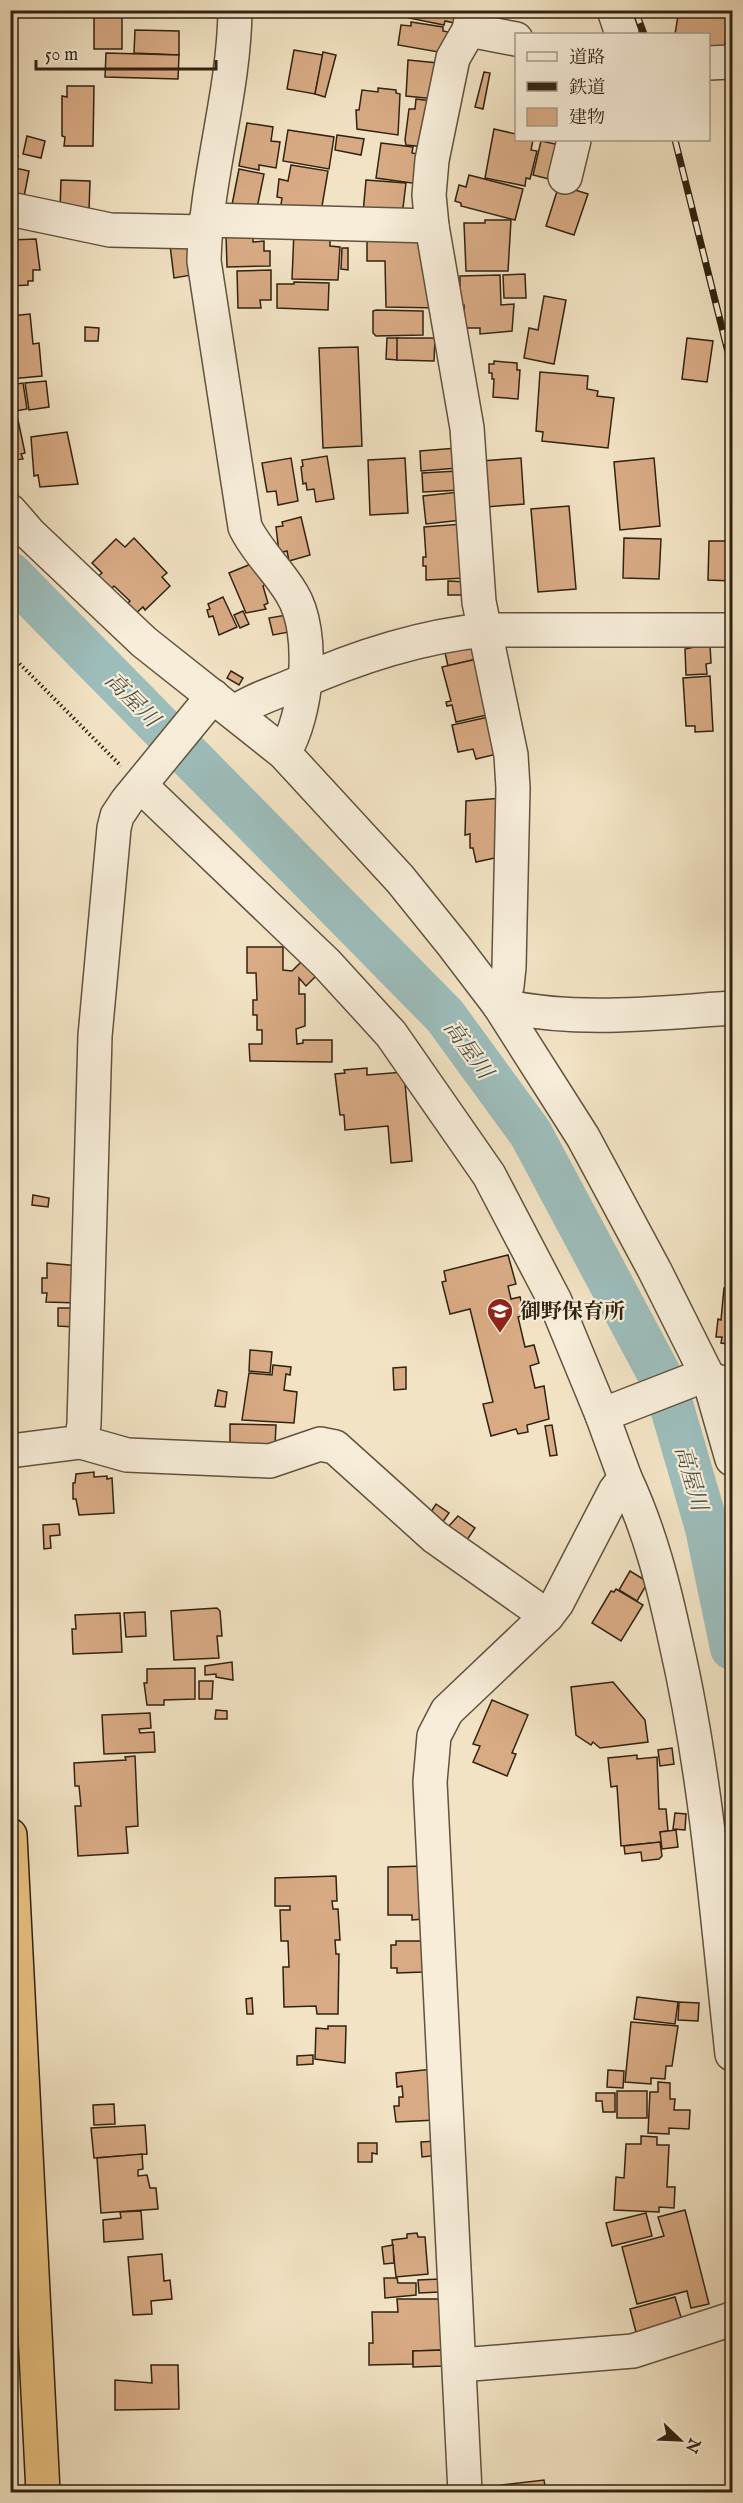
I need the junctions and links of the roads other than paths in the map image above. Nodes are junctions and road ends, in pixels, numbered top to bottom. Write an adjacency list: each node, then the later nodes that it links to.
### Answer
1 (235, 10): 11 (street)
2 (614, 10): 4 (street)
3 (471, 20): 5 (street); 12 (street)
4 (622, 33)
5 (515, 39)
6 (732, 62): 7 (street)
7 (710, 63)
8 (574, 141): 9 (street)
9 (565, 177)
10 (10, 209): 11 (street)
11 (205, 226): 12 (street); 16 (street)
12 (432, 226): 14 (street)
13 (10, 511): 17 (street)
14 (484, 630): 15 (street); 16 (street); 20 (street)
15 (732, 630)
16 (305, 679): 17 (street); 18 (street)
17 (218, 705): 18 (street); 19 (street)
18 (284, 753): 20 (street)
19 (144, 782): 23 (street); 24 (street)
20 (499, 1005): 21 (street); 22 (street)
21 (732, 1008)
22 (712, 1381): 23 (street); 26 (street)
23 (606, 1413): 27 (street)
24 (81, 1442): 25 (street); 28 (street)
25 (10, 1451)
26 (732, 1459)
27 (625, 1478): 28 (street); 30 (street)
28 (547, 1616): 32 (street)
29 (10, 1835): 33 (highway)
30 (732, 2054)
31 (732, 2319): 32 (street)
32 (460, 2365): 34 (street)
33 (44, 2493)
34 (465, 2493)

